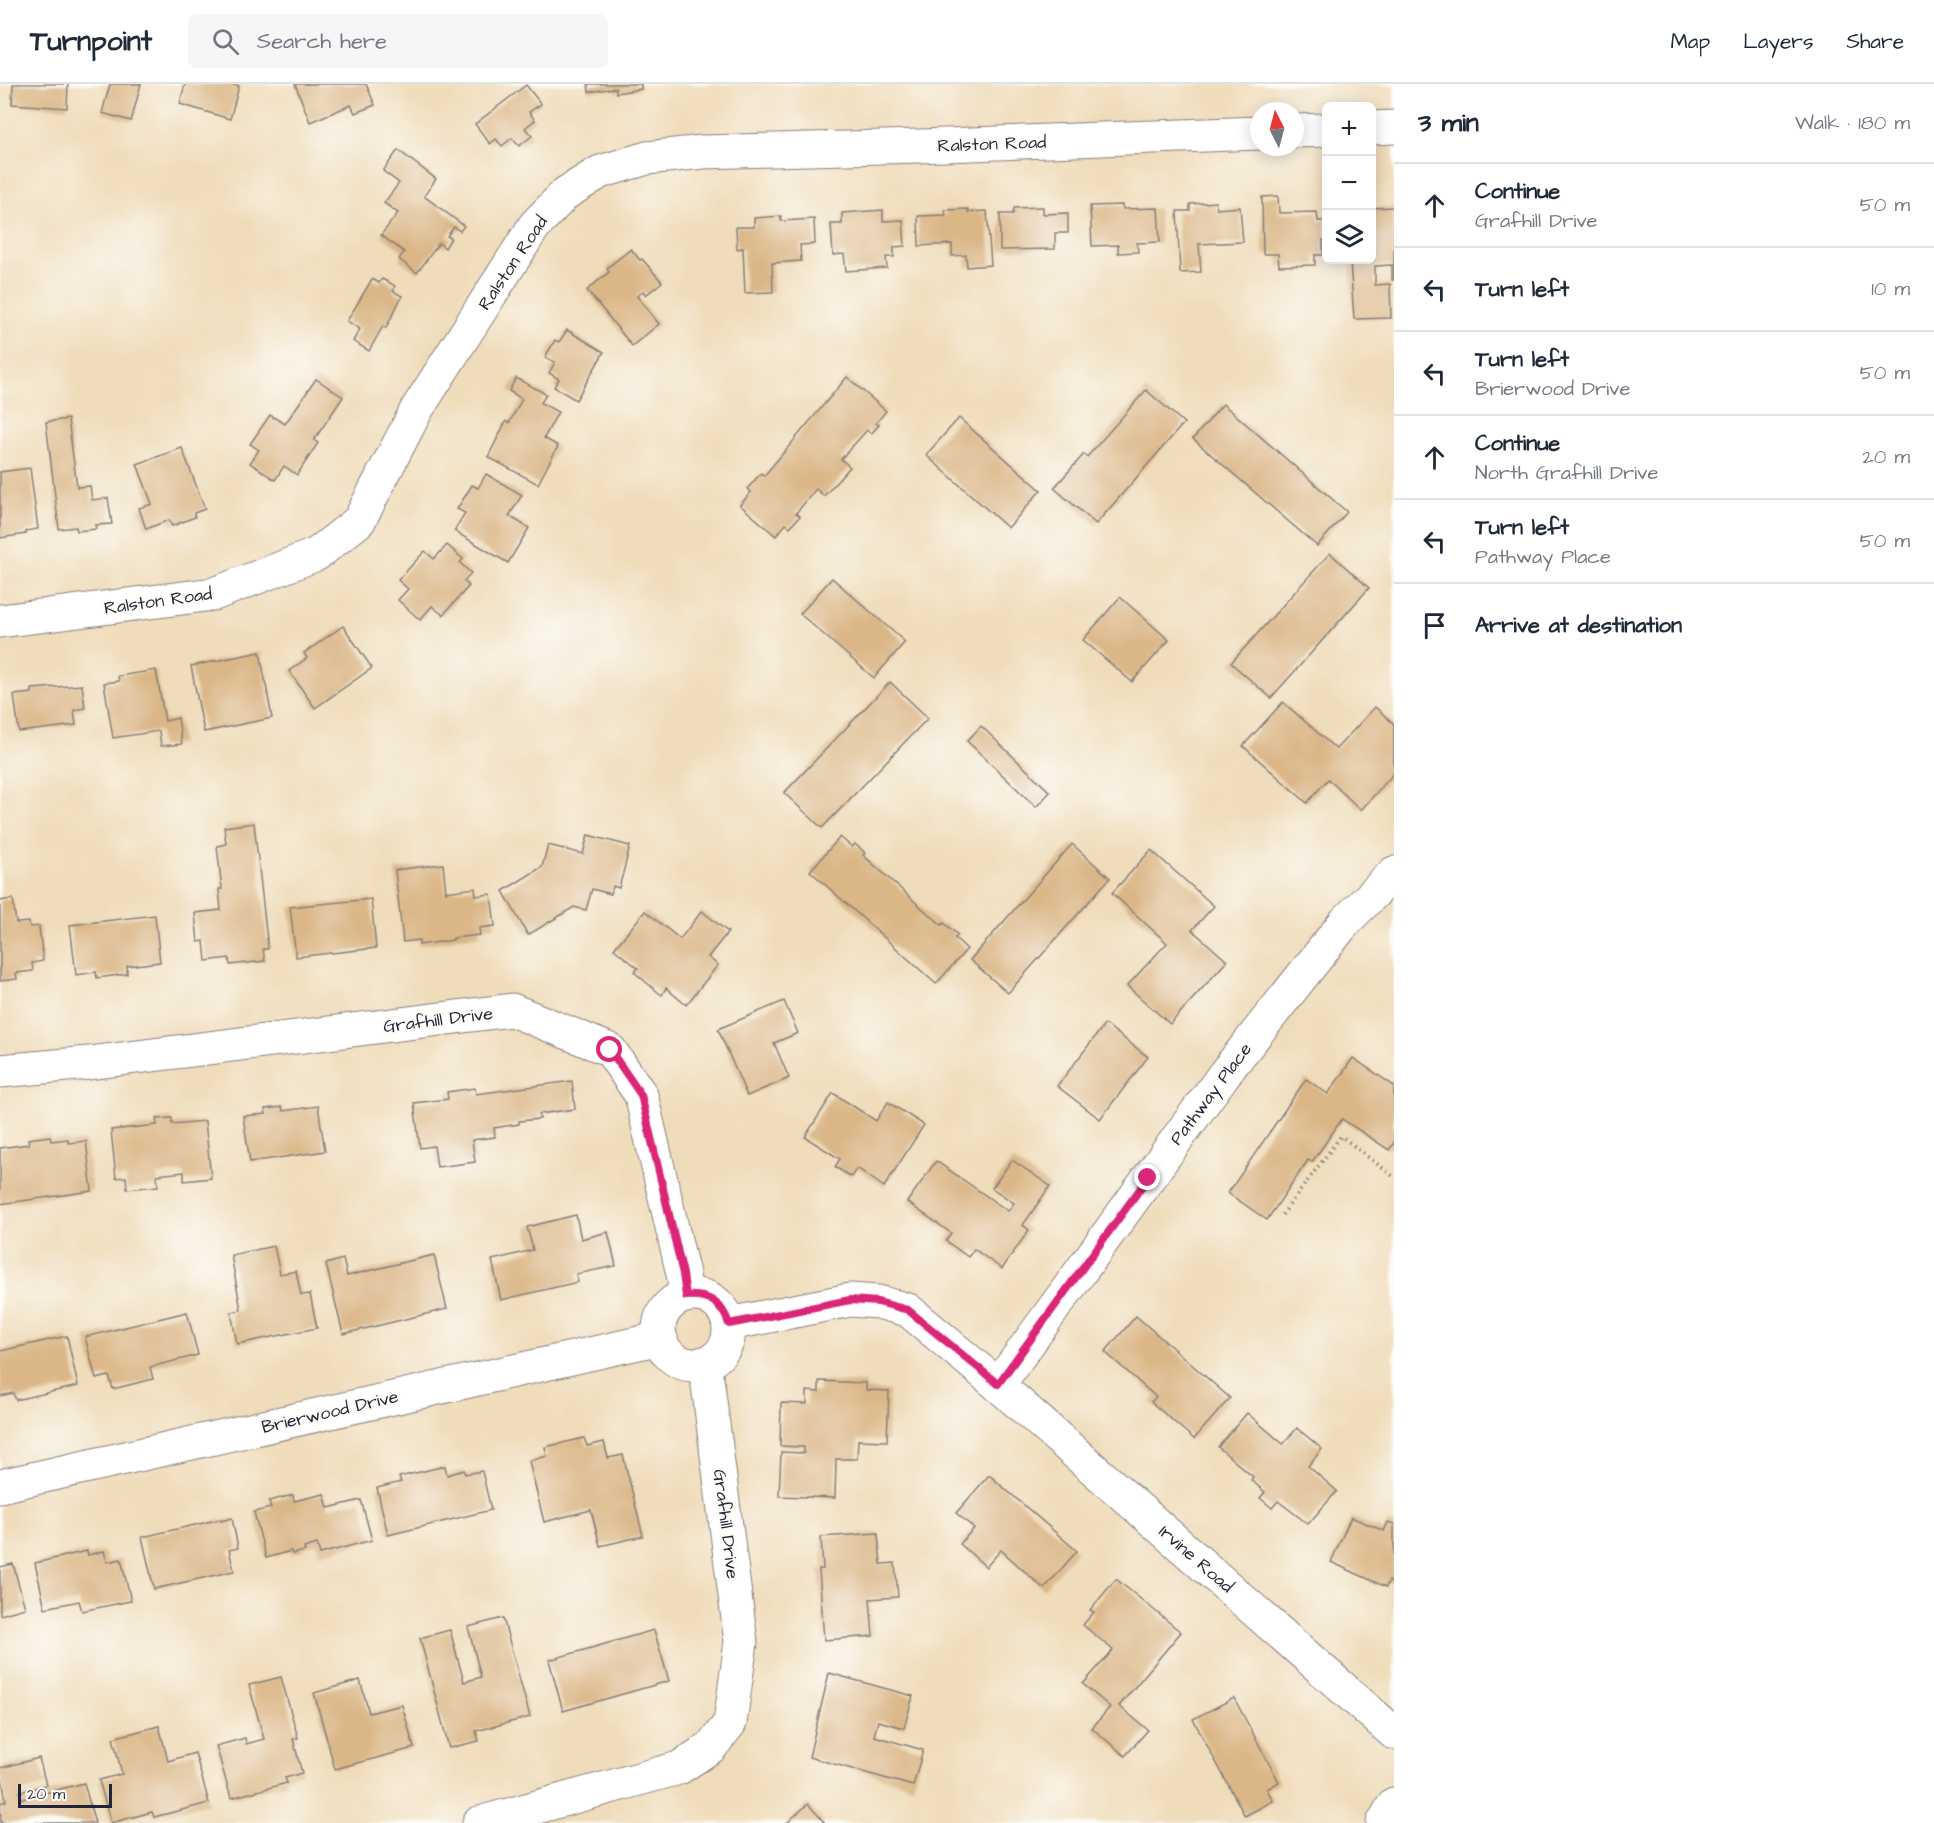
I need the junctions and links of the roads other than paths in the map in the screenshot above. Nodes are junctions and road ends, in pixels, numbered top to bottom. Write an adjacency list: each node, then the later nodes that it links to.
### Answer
1 (1376, 128): 2 (street)
2 (1394, 128)
3 (1322, 130): 4 (street)
4 (1304, 131)
5 (1250, 133): 6 (street, Ralston Road)
6 (0, 621)
7 (1394, 873): 13 (street, Pathway Place)
8 (0, 1071): 9 (street, Grafhill Drive)
9 (686, 1296): 10 (street); 11 (street)
10 (729, 1324): 12 (street); 13 (street, Irvine Road)
11 (661, 1338): 12 (street); 14 (street, Brierwood Drive)
12 (703, 1363): 17 (street, Grafhill Drive)
13 (998, 1384): 15 (street, Irvine Road)
14 (0, 1486)
15 (1394, 1733)
16 (1394, 1804): 18 (street)
17 (479, 1823)
18 (1383, 1823)

